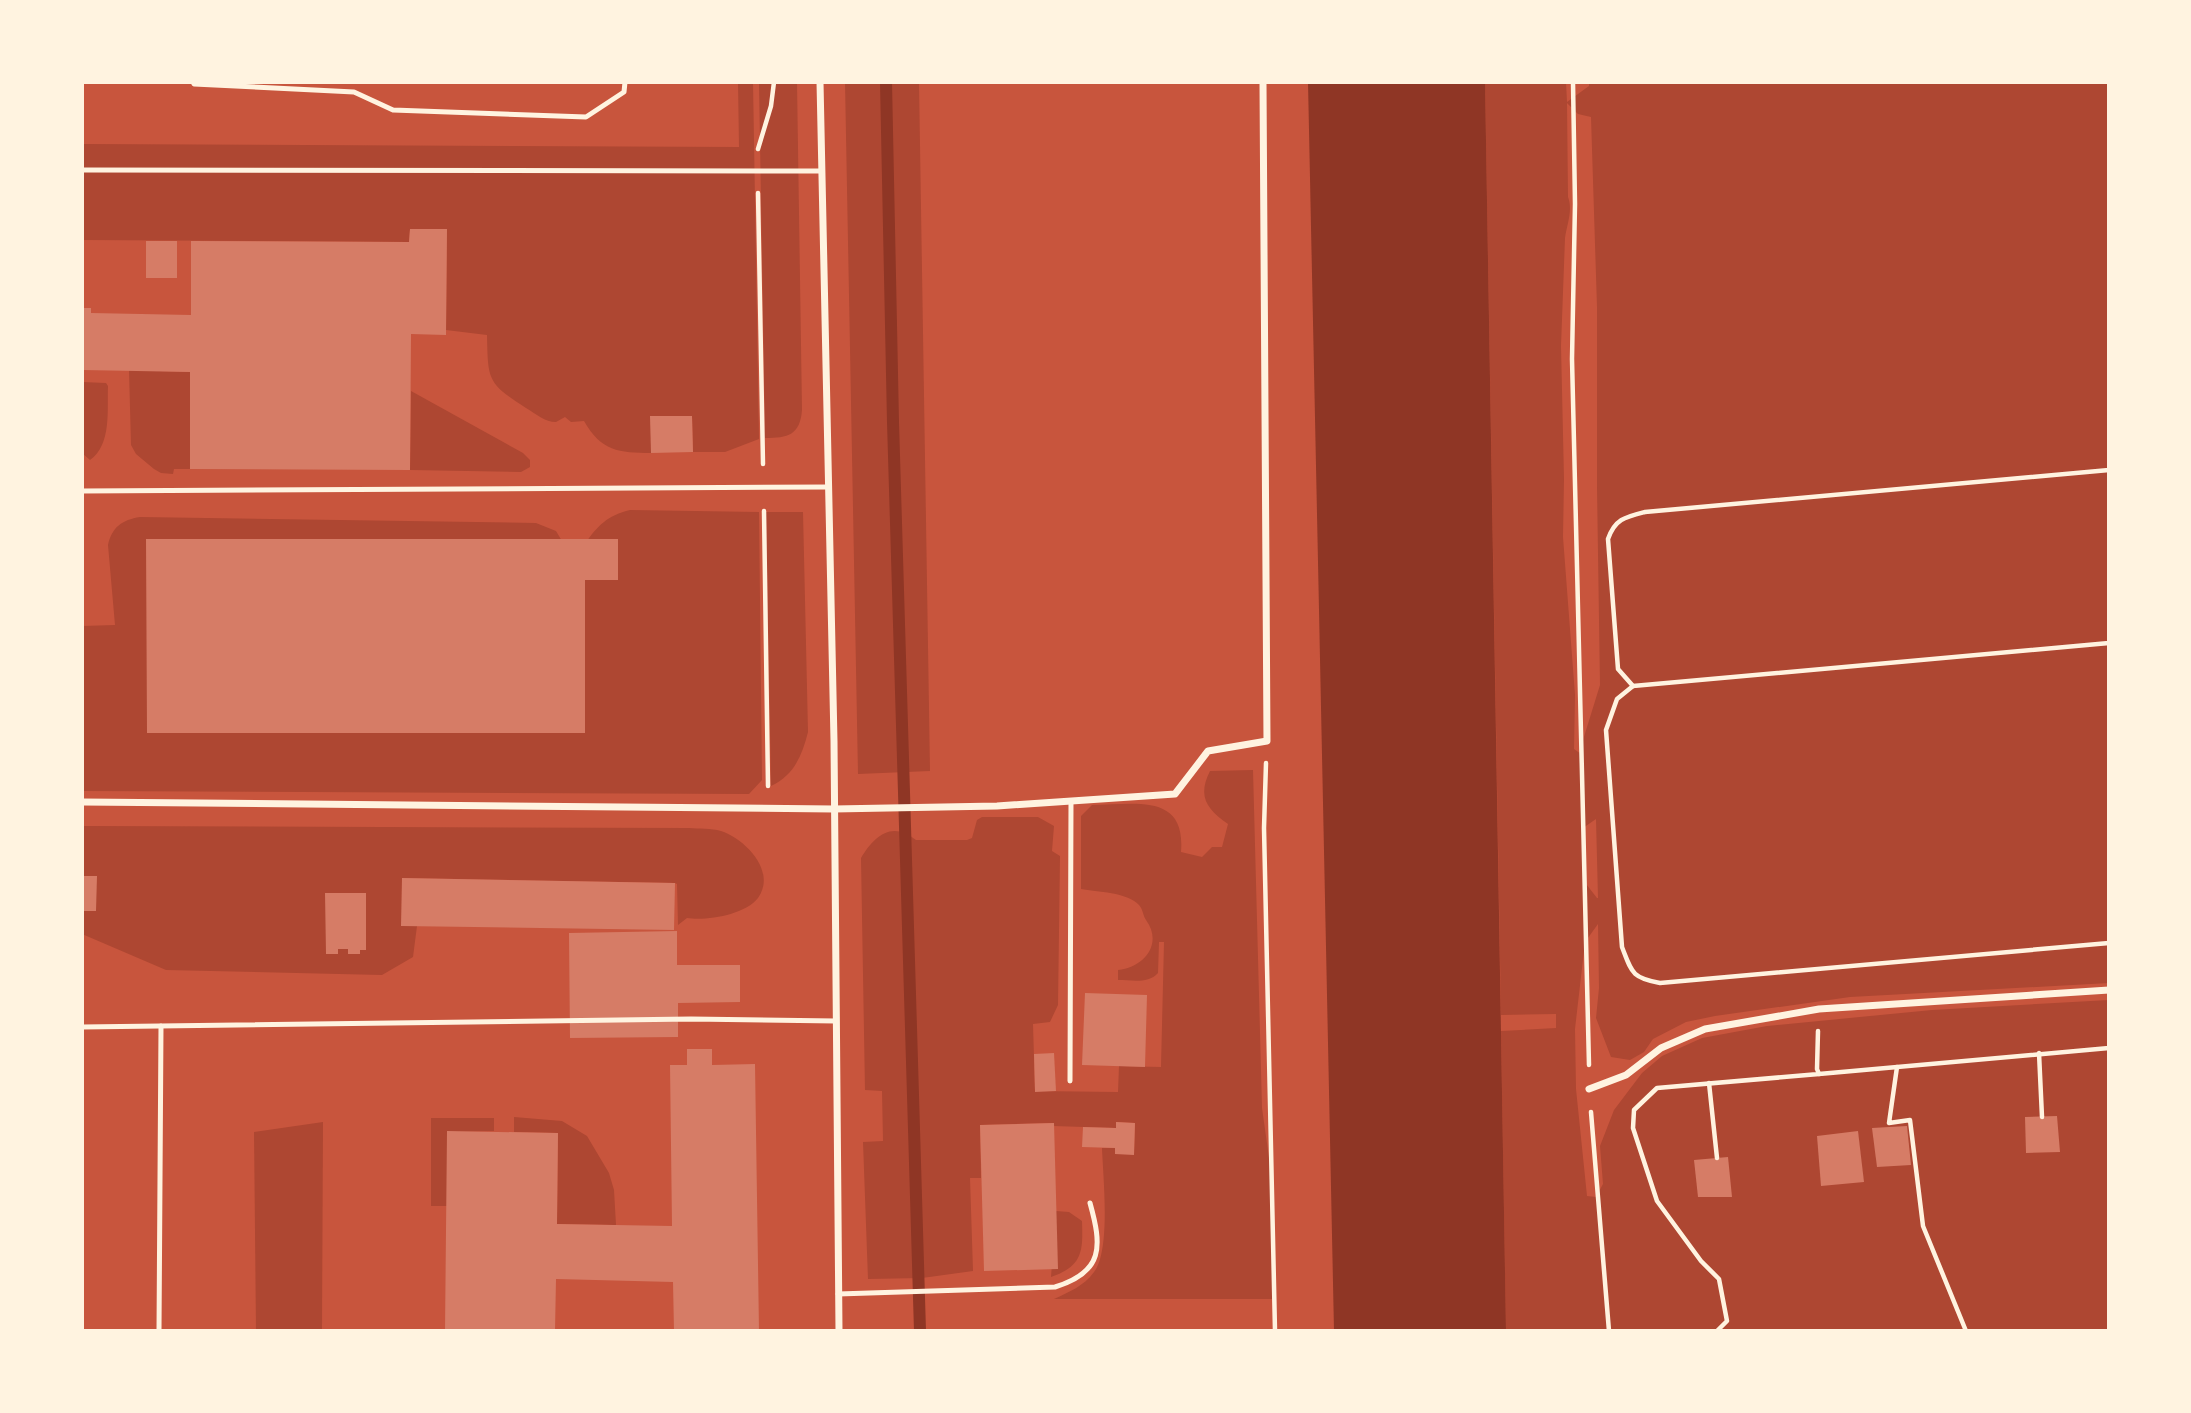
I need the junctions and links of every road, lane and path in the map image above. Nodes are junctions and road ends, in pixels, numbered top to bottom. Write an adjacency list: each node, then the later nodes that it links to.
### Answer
1 (193, 82): 2 (lane)
2 (625, 82)
3 (774, 82): 8 (path)
4 (820, 82): 9 (street)
5 (1263, 82): 16 (street)
6 (1573, 82): 33 (path)
7 (82, 170): 8 (lane)
8 (758, 171): 9 (lane); 12 (path)
9 (822, 171): 11 (street)
10 (2109, 470): 15 (path)
11 (829, 487): 12 (lane); 20 (street)
12 (764, 488): 13 (lane); 19 (path)
13 (82, 491)
14 (2109, 643): 15 (path)
15 (1633, 686): 21 (path)
16 (1266, 741): 17 (street); 40 (path)
17 (1072, 801): 20 (street); 31 (lane)
18 (82, 802): 19 (street)
19 (768, 809): 20 (street)
20 (834, 809): 24 (street)
21 (2109, 943)
22 (2109, 989): 23 (street)
23 (1819, 1009): 30 (path); 33 (street)
24 (835, 1021): 25 (lane); 37 (street)
25 (161, 1026): 26 (lane); 38 (lane)
26 (82, 1027)
27 (2109, 1048): 28 (path)
28 (2039, 1053): 28 (path); 29 (path); 34 (path)
29 (1898, 1067): 30 (path); 43 (path)
30 (1819, 1074): 32 (path)
31 (1070, 1081)
32 (1709, 1083): 35 (path); 42 (path)
33 (1589, 1089): 41 (path)
34 (2042, 1117)
35 (1717, 1158)
36 (1090, 1203): 37 (lane)
37 (838, 1294): 39 (street)
38 (159, 1331)
39 (839, 1331)
40 (1275, 1331)
41 (1609, 1331)
42 (1717, 1331)
43 (1966, 1331)

